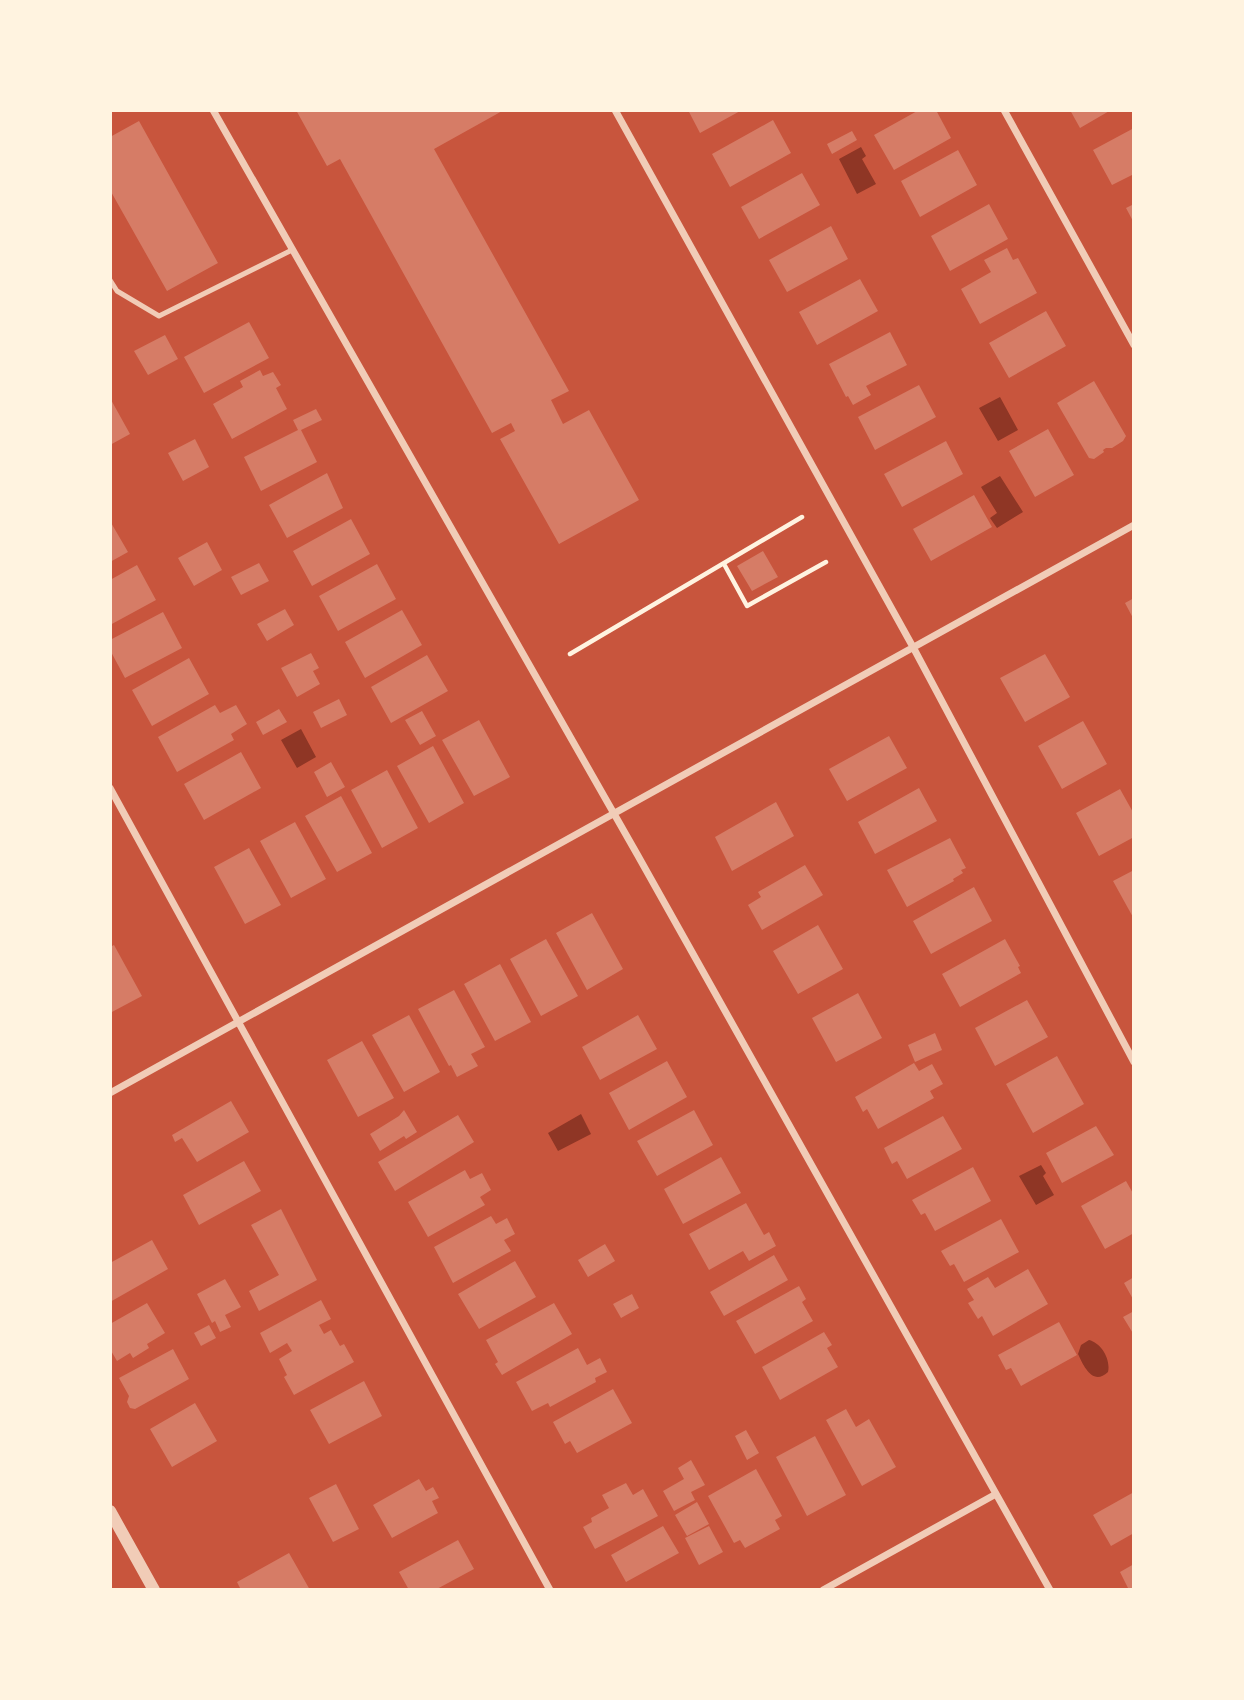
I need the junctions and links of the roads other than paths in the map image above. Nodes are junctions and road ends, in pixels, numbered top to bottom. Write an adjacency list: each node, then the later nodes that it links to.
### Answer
1 (213, 110): 4 (street)
2 (615, 110): 8 (street)
3 (1004, 110): 6 (street)
4 (292, 250): 5 (lane); 10 (street)
5 (110, 280)
6 (1134, 345)
7 (1134, 525): 8 (street)
8 (913, 647): 10 (street); 12 (street)
9 (110, 788): 11 (street)
10 (614, 813): 11 (street); 14 (street)
11 (238, 1024): 13 (street); 17 (street)
12 (1134, 1062)
13 (110, 1093)
14 (996, 1494): 18 (street); 19 (street)
15 (110, 1511): 16 (street)
16 (154, 1590)
17 (550, 1590)
18 (822, 1590)
19 (1050, 1590)

